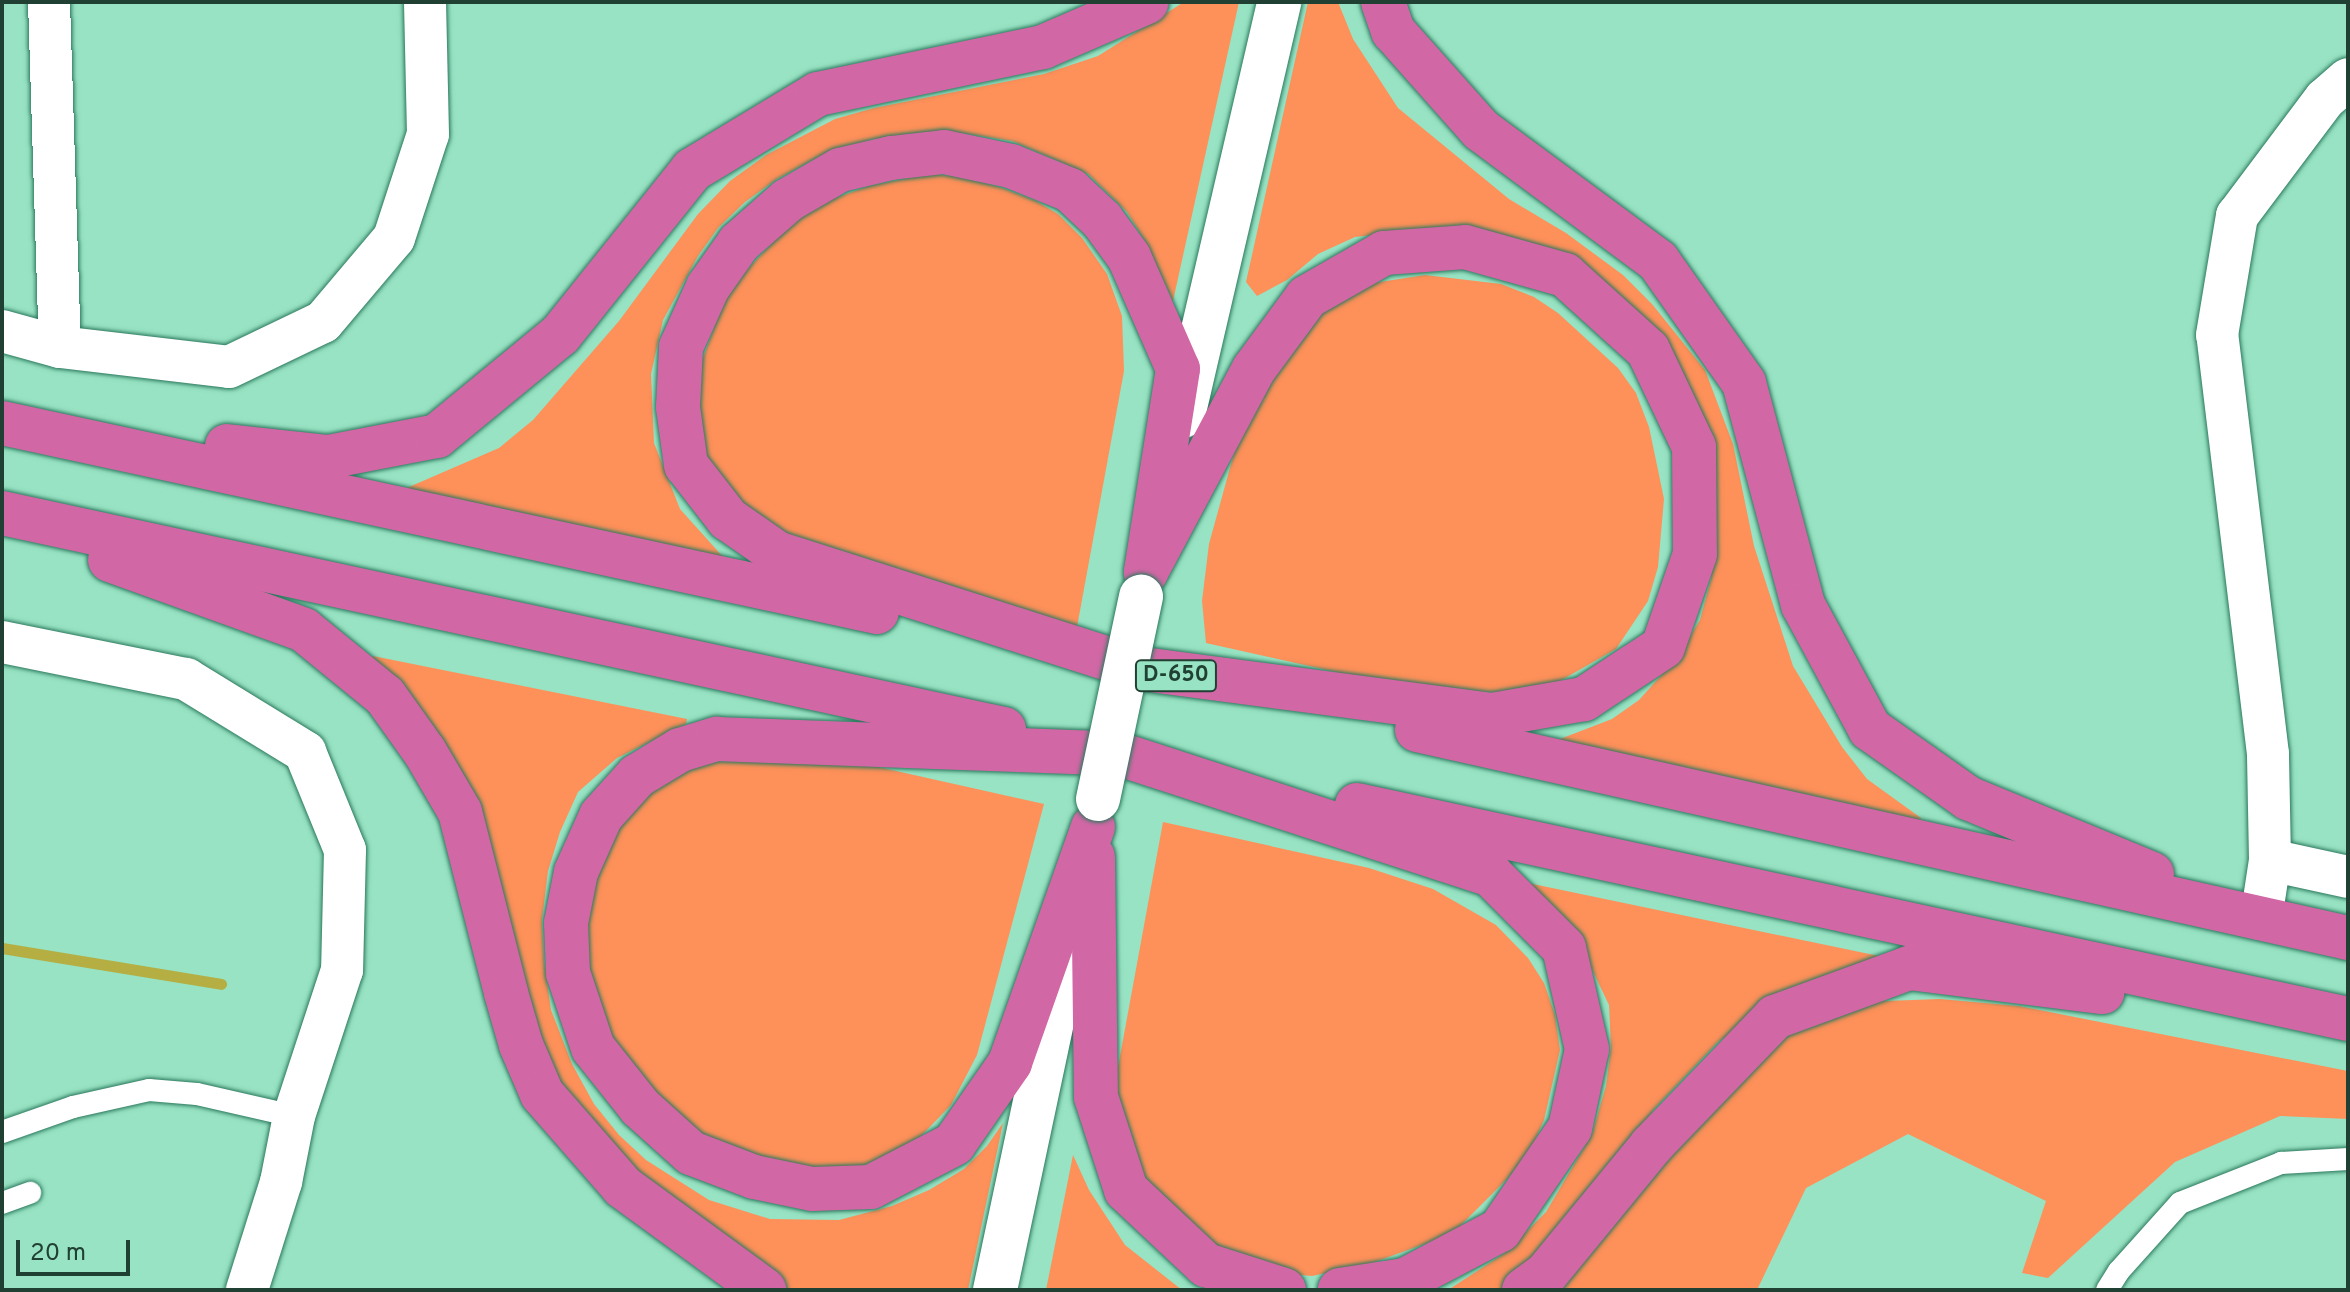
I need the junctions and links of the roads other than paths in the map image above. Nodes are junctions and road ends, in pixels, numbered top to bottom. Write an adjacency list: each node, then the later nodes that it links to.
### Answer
1 (49, 2): 8 (street)
2 (425, 2): 8 (street)
3 (1147, 2): 9 (highway)
4 (1279, 2): 12 (street)
5 (1383, 2): 19 (highway)
6 (2348, 79): 17 (street)
7 (2, 331): 8 (street)
8 (60, 347)
9 (2, 422): 14 (highway, D-650)
10 (2, 513): 15 (highway)
11 (2, 521): 29 (highway)
12 (1144, 584): 14 (highway); 14 (highway); 16 (street, bridge)
13 (2, 642): 22 (street)
14 (1137, 668): 19 (highway, D-650)
15 (1119, 754): 16 (highway); 21 (highway); 32 (highway)
16 (1096, 813): 30 (street); 31 (highway)
17 (2270, 860): 18 (street); 19 (street)
18 (2348, 877)
19 (2261, 919): 20 (highway, D-650)
20 (2348, 938)
21 (2348, 1021): 33 (highway)
22 (294, 1116): 23 (lane); 27 (street); 28 (street)
23 (2, 1132)
24 (2348, 1159): 34 (lane)
25 (30, 1193): 26 (lane)
26 (2, 1203)
27 (226, 1290)
28 (247, 1290)
29 (764, 1290)
30 (995, 1290)
31 (1284, 1290)
32 (1340, 1290)
33 (1524, 1290)
34 (2107, 1290)

